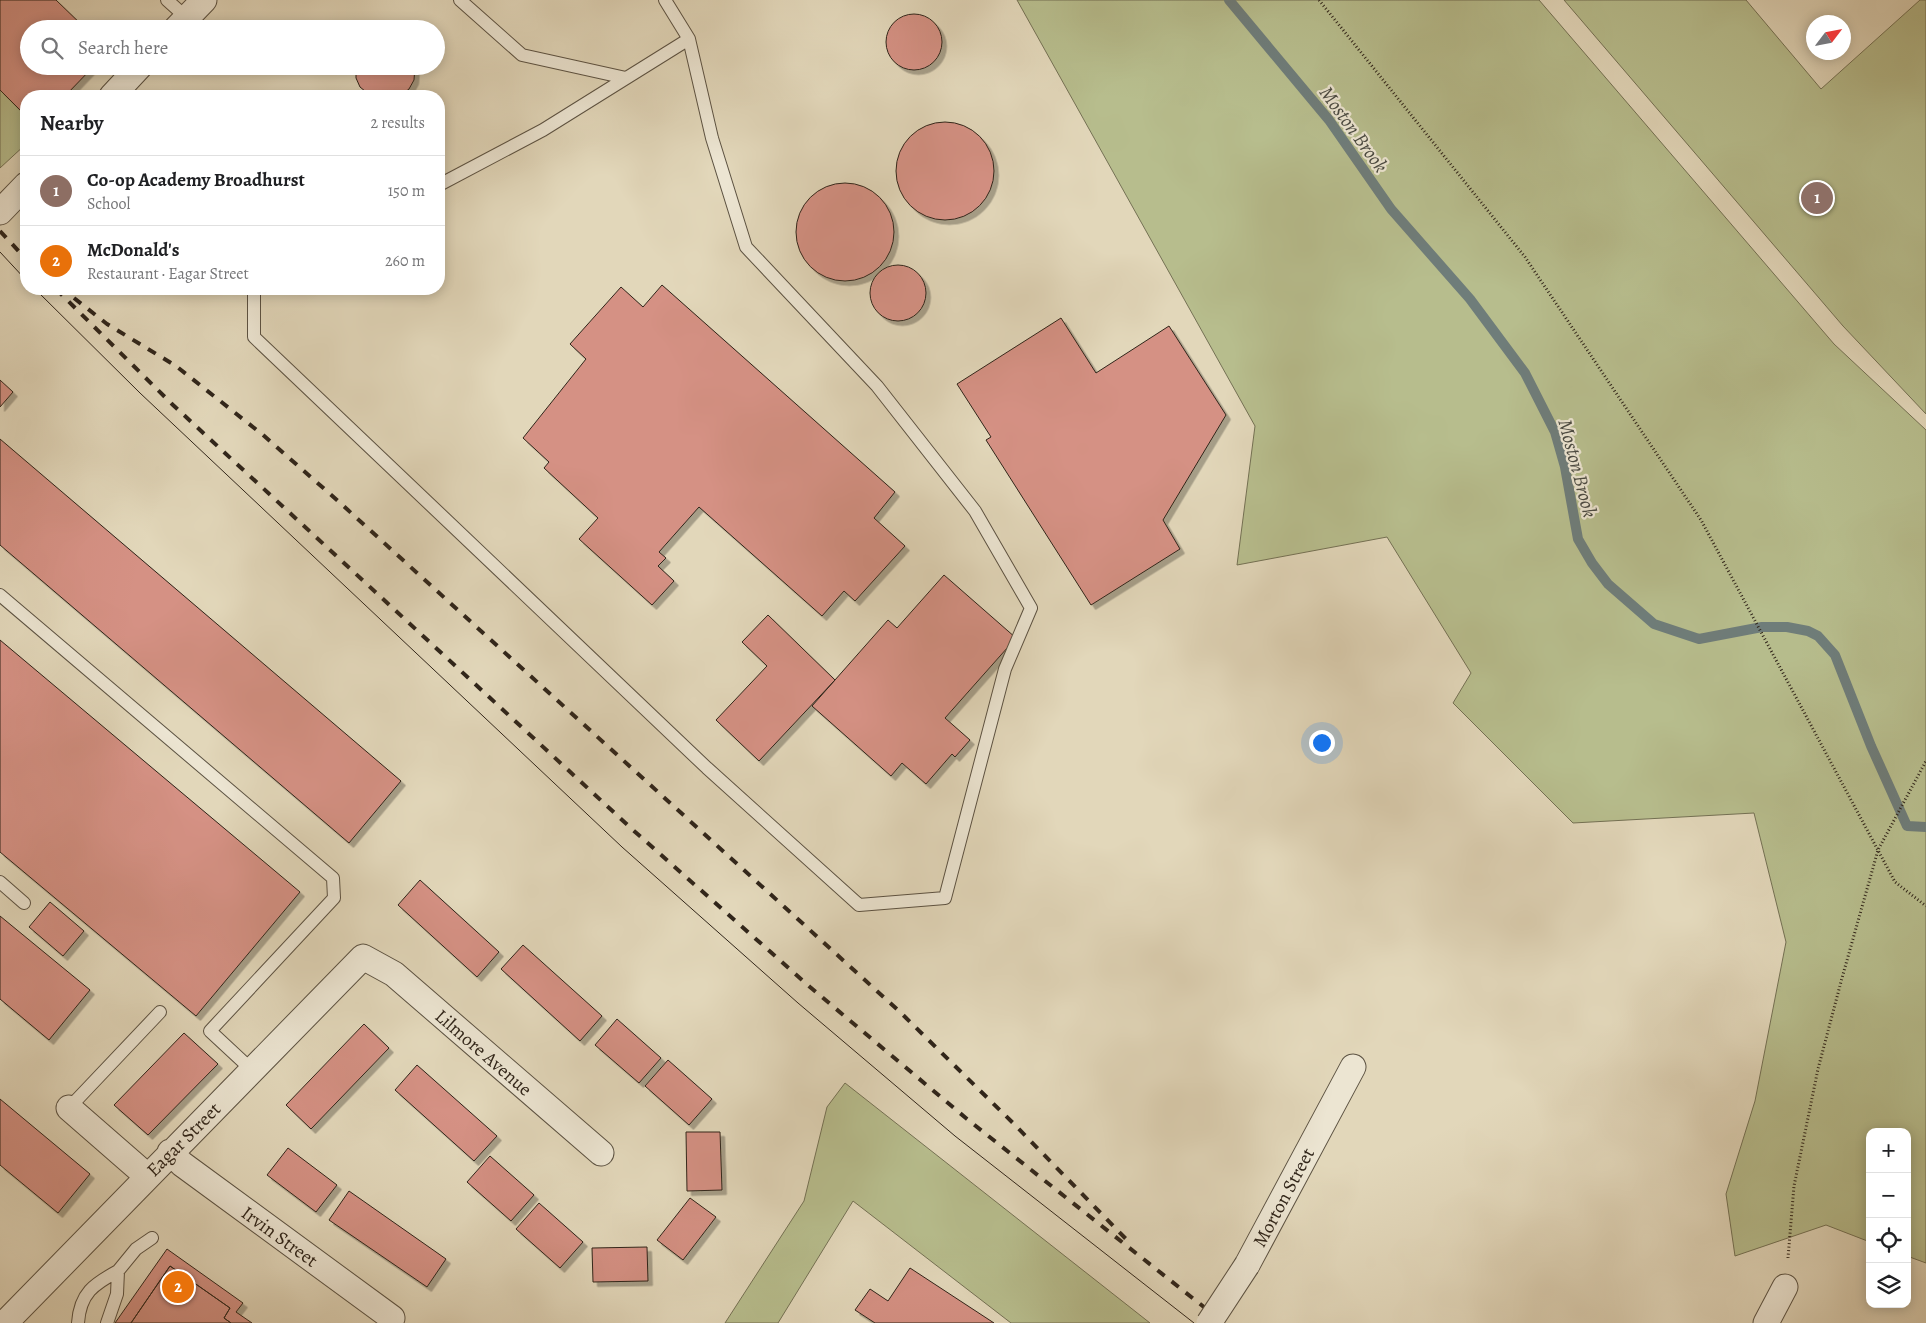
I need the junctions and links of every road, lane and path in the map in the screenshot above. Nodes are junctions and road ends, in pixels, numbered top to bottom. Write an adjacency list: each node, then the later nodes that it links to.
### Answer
1 (167, 0): 6 (lane)
2 (204, 0): 7 (street)
3 (460, 0): 10 (lane)
4 (665, 0): 8 (lane)
5 (1319, 0): 16 (path)
6 (179, 20)
7 (184, 20)
8 (689, 39): 10 (lane); 13 (lane)
9 (132, 75): 11 (street)
10 (626, 78): 12 (lane)
11 (118, 90)
12 (445, 182)
13 (254, 295)
14 (0, 595): 23 (lane)
15 (1926, 762): 16 (path)
16 (1878, 850): 19 (path); 30 (path)
17 (0, 882): 18 (lane)
18 (24, 903)
19 (1926, 906)
20 (363, 957): 23 (street, Eagar Street); 26 (street, Lilmore Avenue)
21 (160, 1012): 24 (lane)
22 (1353, 1068): 35 (street, Morton Street, bridge)
23 (252, 1070): 25 (street, Eagar Street)
24 (69, 1108): 27 (street)
25 (170, 1152): 27 (street, Eagar Street); 31 (street, Irvin Street)
26 (601, 1153)
27 (147, 1176): 32 (street, Eagar Street)
28 (152, 1238): 29 (lane)
29 (118, 1271): 33 (lane); 34 (lane)
30 (1785, 1288): 36 (street)
31 (392, 1318)
32 (5, 1323)
33 (78, 1323)
34 (107, 1323)
35 (1209, 1323)
36 (1766, 1323)

